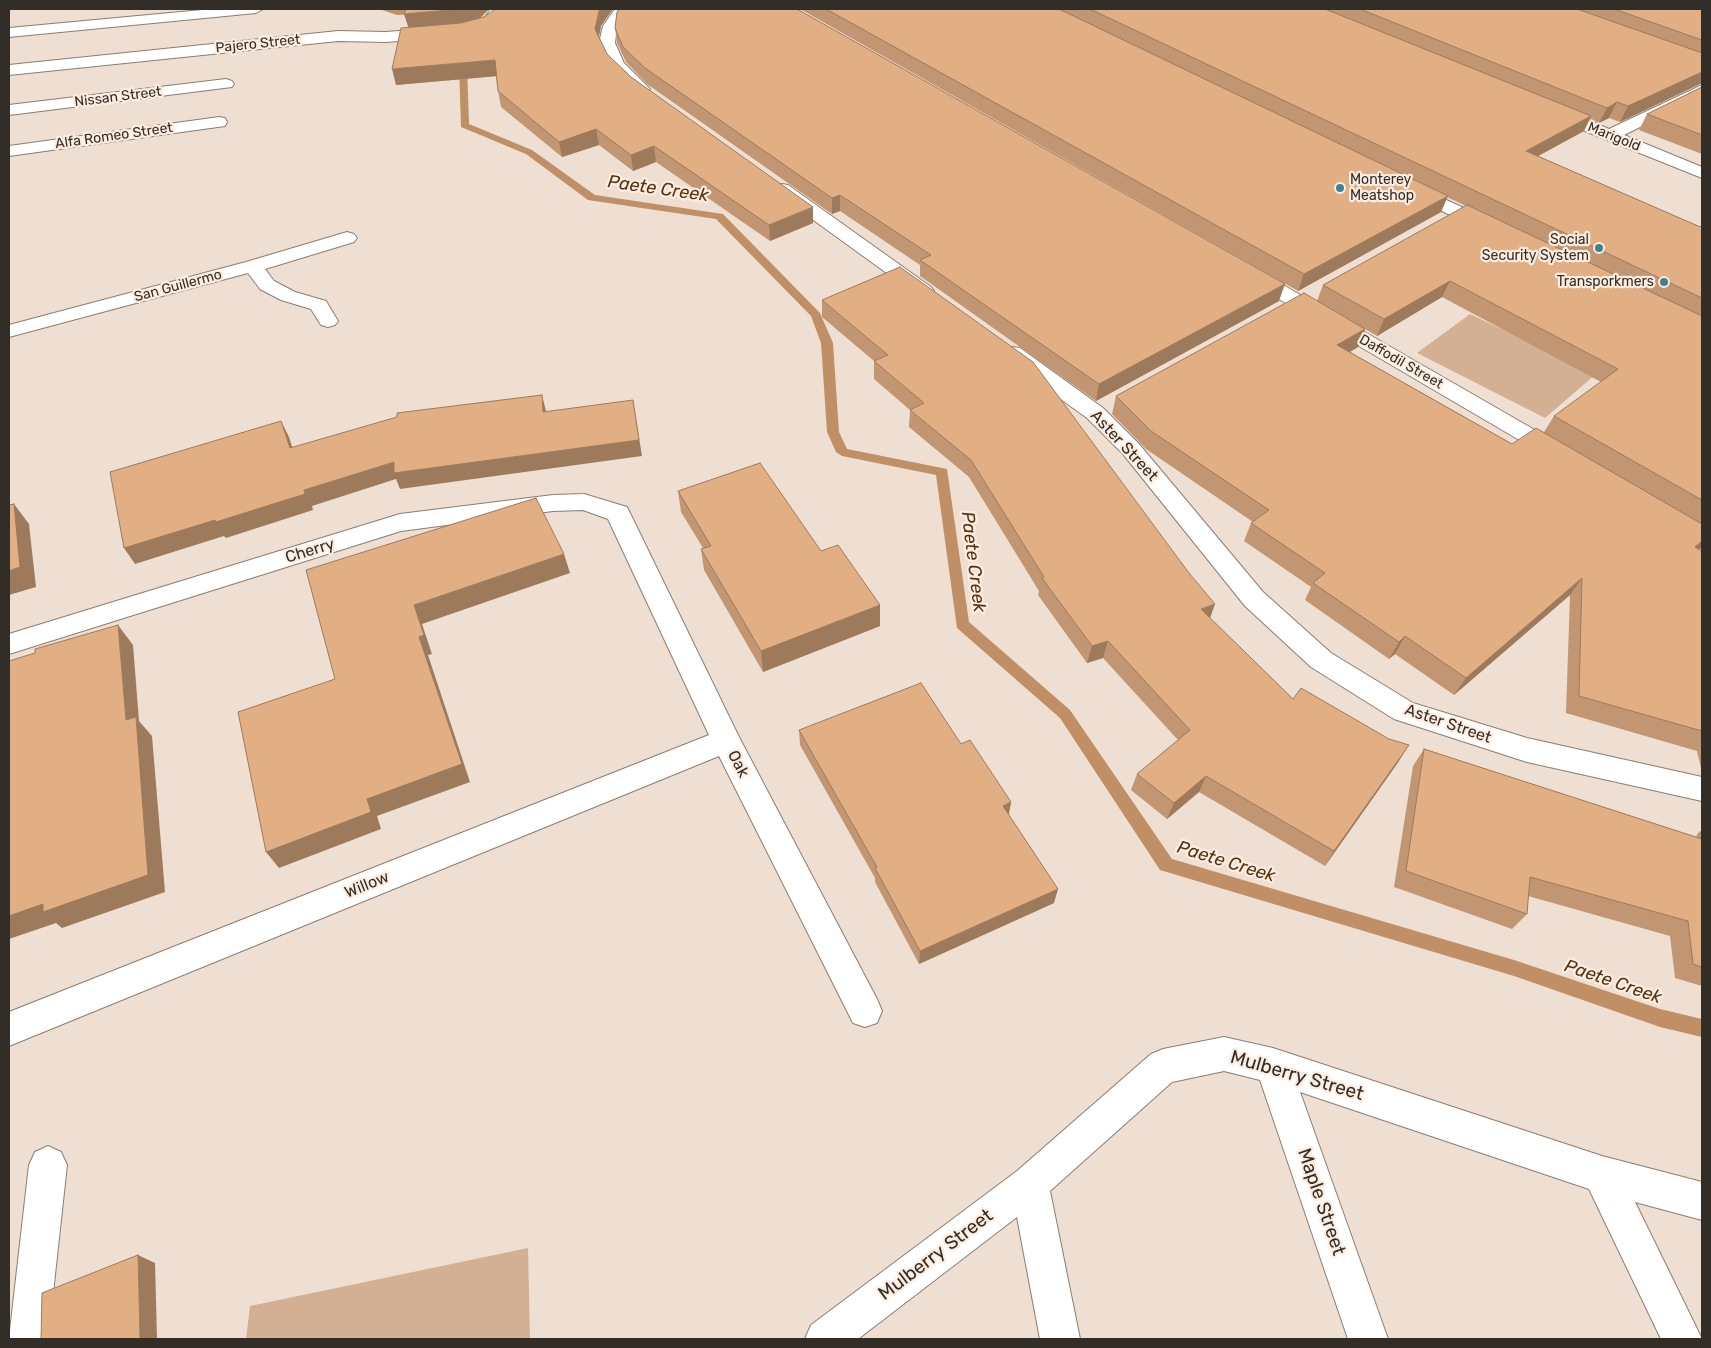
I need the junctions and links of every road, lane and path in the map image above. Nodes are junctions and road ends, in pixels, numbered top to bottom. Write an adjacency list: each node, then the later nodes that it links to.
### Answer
1 (256, 9): 4 (street)
2 (498, 9): 6 (street, Pajero Street)
3 (622, 9): 9 (street)
4 (49, 22): 5 (street); 6 (street)
5 (9, 33)
6 (15, 74)
7 (226, 84): 11 (street, Nissan Street)
8 (1702, 90): 13 (street)
9 (656, 99)
10 (1538, 106): 13 (street, Marigold)
11 (9, 110)
12 (219, 122): 14 (street, Alfa Romeo Street)
13 (1610, 136): 15 (street, Marigold)
14 (9, 151)
15 (1702, 173)
16 (762, 175): 22 (street)
17 (1397, 182): 18 (street)
18 (1502, 233)
19 (347, 238): 20 (street, San Guillermo)
20 (252, 266): 23 (street); 24 (street, San Guillermo)
21 (1237, 266): 26 (street, Daffodil Street)
22 (941, 302)
23 (328, 321)
24 (9, 331)
25 (998, 343): 30 (street, Aster Street)
26 (1573, 462)
27 (618, 514): 28 (street, Cherry); 29 (street, Oak)
28 (9, 644)
29 (726, 741): 31 (street, Oak); 32 (street, Willow)
30 (1702, 789)
31 (865, 1011)
32 (9, 1029)
33 (1273, 1066): 35 (street, Mulberry Street); 36 (street, Mulberry Street); 41 (street, Maple Street)
34 (48, 1165): 38 (street)
35 (1602, 1175): 37 (street, Mulberry Street); 42 (street)
36 (1030, 1184): 39 (street, Mulberry Street); 40 (street)
37 (1702, 1201)
38 (28, 1339)
39 (825, 1339)
40 (1060, 1339)
41 (1368, 1339)
42 (1682, 1339)

